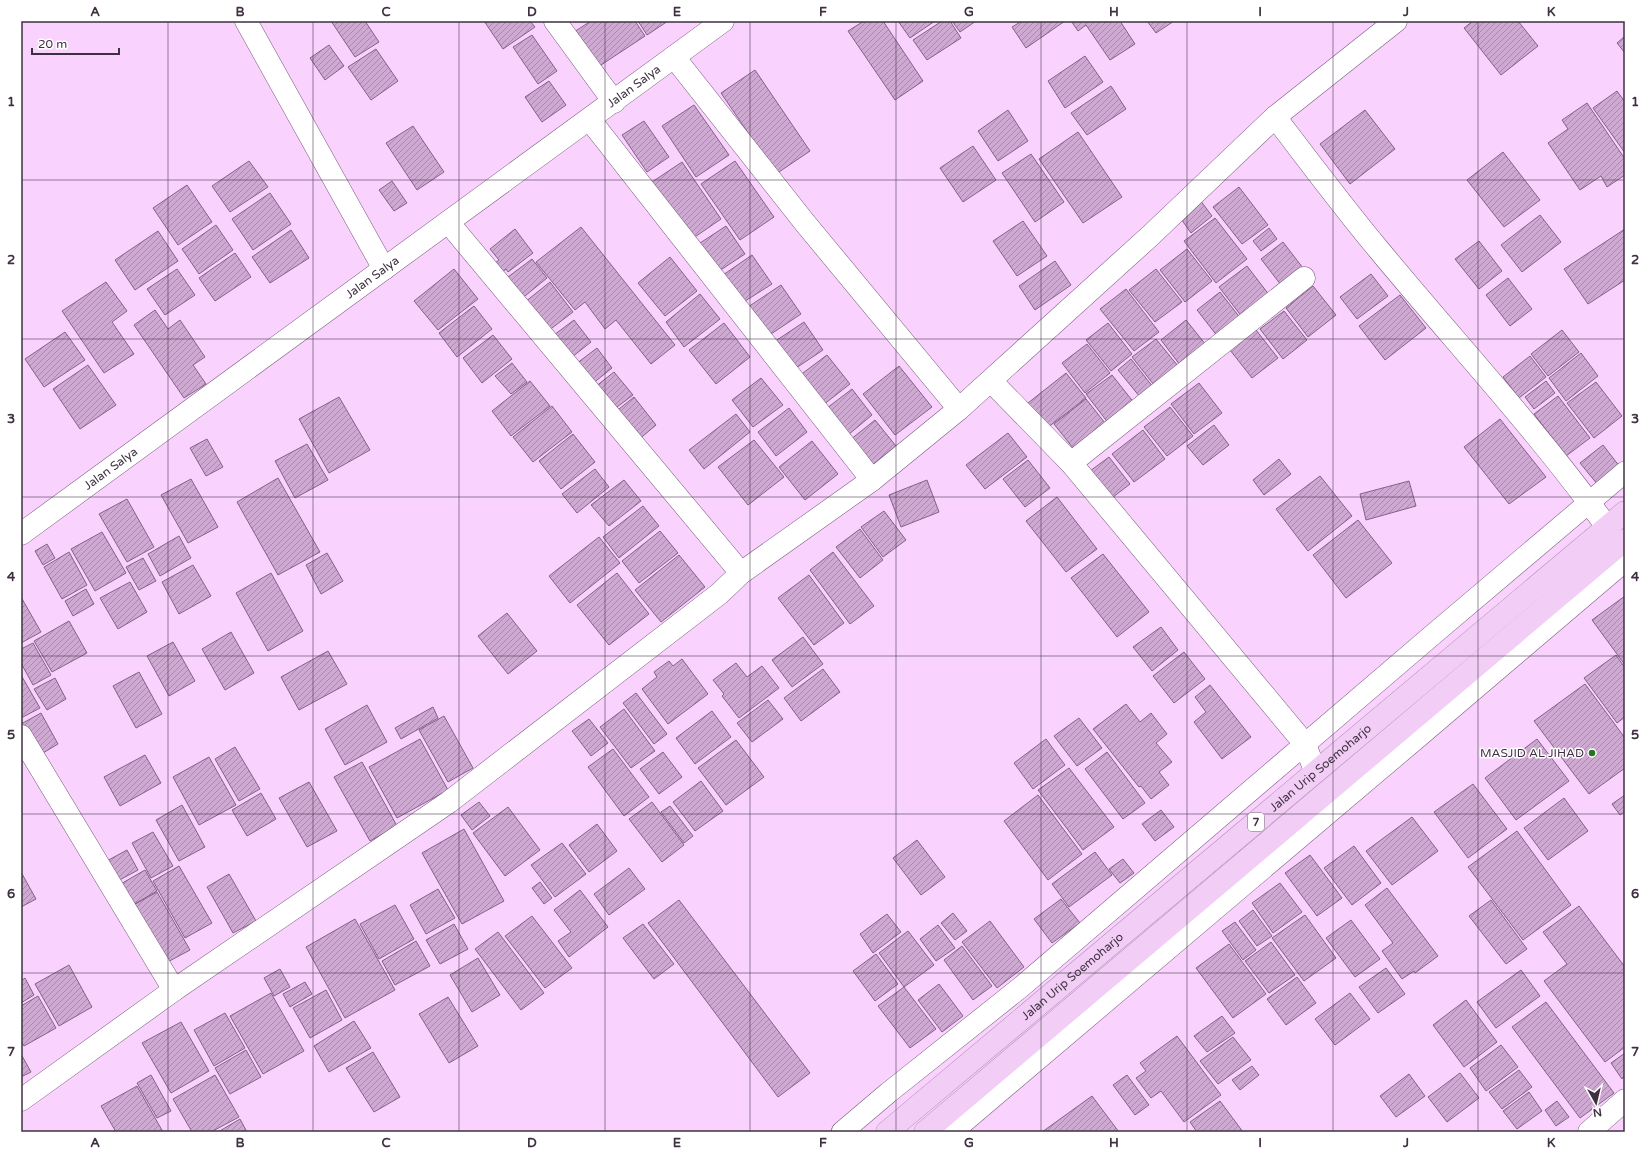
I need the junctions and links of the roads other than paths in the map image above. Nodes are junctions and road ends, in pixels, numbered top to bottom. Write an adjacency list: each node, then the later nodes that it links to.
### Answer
1 (246, 21): 10 (street)
2 (555, 21): 6 (street)
3 (723, 21): 5 (street, Jalan Salya)
4 (1396, 21): 7 (street)
5 (674, 57): 6 (street, Jalan Salya); 13 (street)
6 (614, 102): 8 (street, Jalan Salya)
7 (1275, 116): 12 (street); 17 (street)
8 (590, 120): 9 (street, Jalan Salya); 16 (street)
9 (448, 222): 10 (street, Jalan Salya); 23 (street)
10 (384, 269): 20 (street, Jalan Salya)
11 (1304, 278): 14 (street)
12 (991, 381): 13 (street); 14 (street)
13 (959, 409): 16 (street)
14 (1071, 463): 25 (street)
15 (1625, 472): 17 (street)
16 (872, 480): 23 (street)
17 (1589, 502): 19 (street); 25 (street)
18 (1625, 512): 19 (highway, Jalan Urip Soemoharjo / 7)
19 (1607, 528): 26 (highway, Jalan Urip Soemoharjo / 7)
20 (21, 534)
21 (1625, 540): 32 (highway, Jalan Urip Soemoharjo / 7)
22 (1625, 560): 33 (street)
23 (742, 573): 27 (street)
24 (21, 736): 27 (street)
25 (1305, 744): 26 (street); 30 (street)
26 (1315, 771): 31 (highway, Jalan Urip Soemoharjo / 7)
27 (174, 990): 28 (street)
28 (21, 1100)
29 (1625, 1100): 34 (street)
30 (842, 1132)
31 (887, 1132)
32 (924, 1132)
33 (952, 1132)
34 (1589, 1132)

